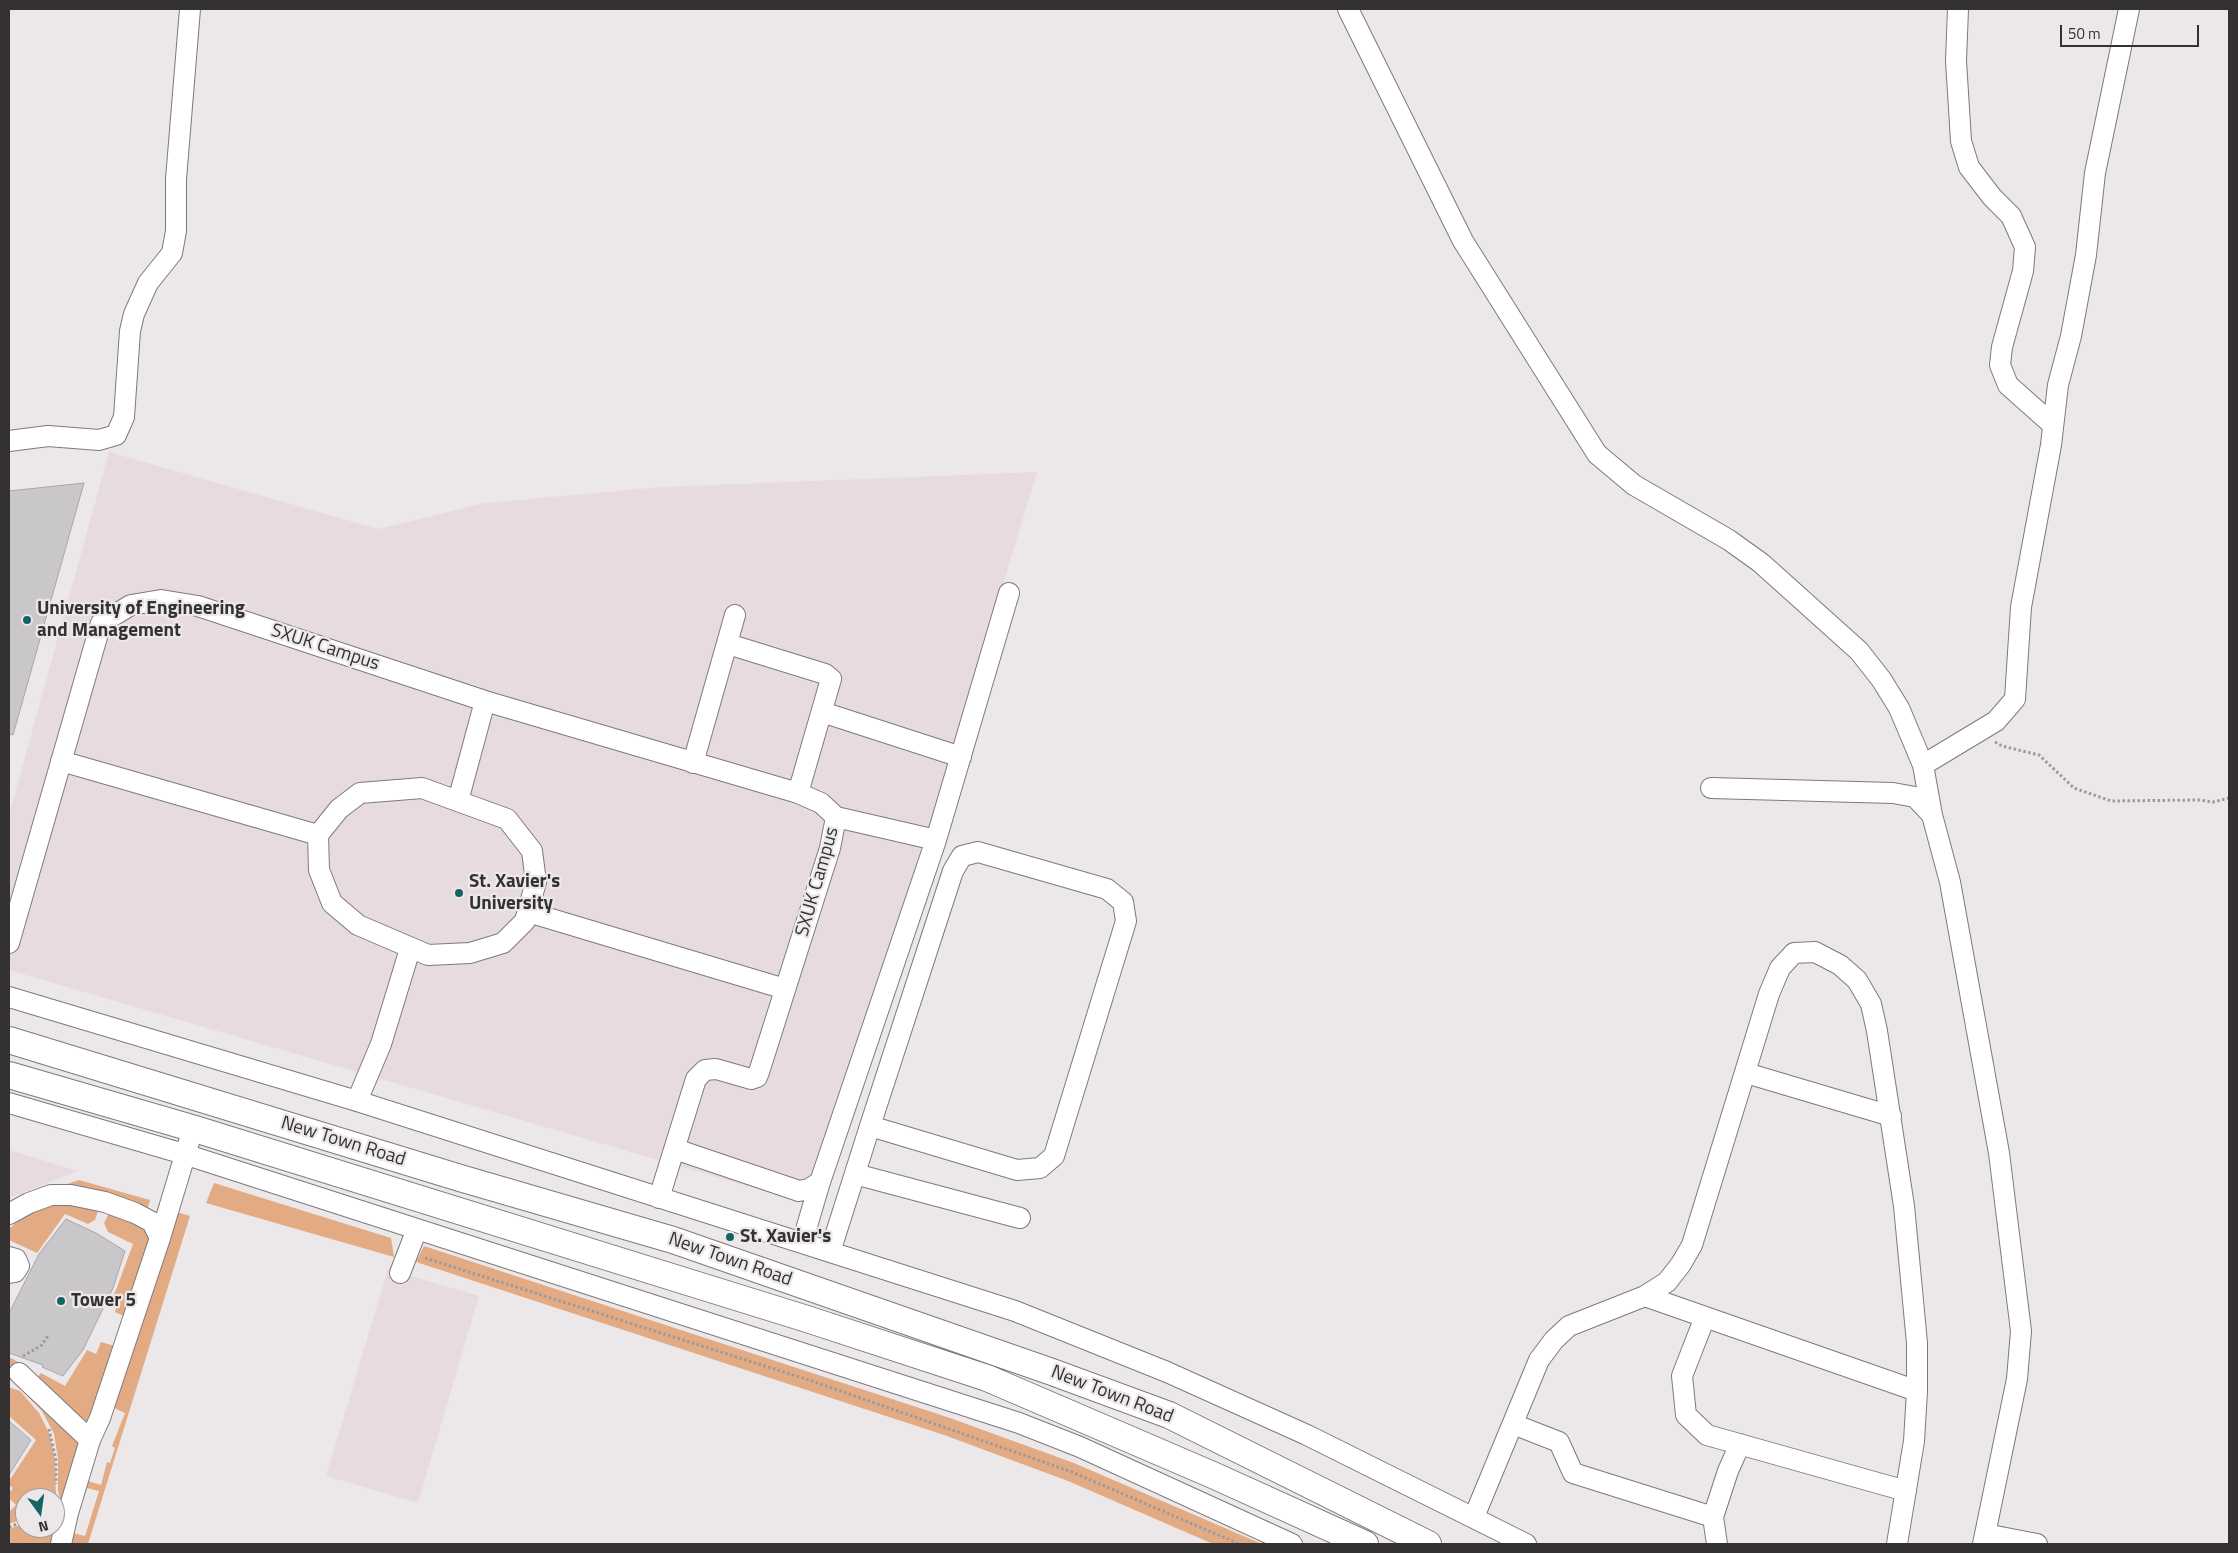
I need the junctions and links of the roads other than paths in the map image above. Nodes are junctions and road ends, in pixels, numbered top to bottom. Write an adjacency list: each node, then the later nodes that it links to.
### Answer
1 (190, 9): 6 (street)
2 (1348, 9): 15 (street)
3 (1958, 9): 5 (street)
4 (2129, 9): 5 (street)
5 (2054, 425): 15 (street)
6 (9, 441)
7 (1010, 593): 12 (street)
8 (735, 615): 9 (street)
9 (728, 644): 11 (street); 14 (street)
10 (485, 701): 13 (street, SXUK Campus); 14 (street, SXUK Campus); 18 (street)
11 (822, 712): 12 (street); 17 (street)
12 (961, 756): 22 (street)
13 (62, 761): 21 (street); 24 (street, SXUK Campus)
14 (693, 763): 17 (street, SXUK Campus)
15 (1923, 765): 19 (street)
16 (1711, 788): 19 (street)
17 (798, 793): 20 (street, SXUK Campus)
18 (458, 801): 21 (street); 23 (street)
19 (1932, 815): 60 (street)
20 (836, 817): 22 (street); 26 (street, SXUK Campus)
21 (318, 835): 25 (street)
22 (936, 840): 39 (street)
23 (528, 912): 25 (street); 26 (street)
24 (9, 942)
25 (410, 948): 31 (street)
26 (785, 989): 36 (street, SXUK Campus)
27 (9, 997): 31 (street)
28 (9, 1040): 64 (main road, New Town Road)
29 (1746, 1073): 33 (street); 33 (street); 50 (street)
30 (9, 1075): 35 (main road, New Town Road)
31 (357, 1101): 40 (street)
32 (9, 1103): 37 (street)
33 (1890, 1116): 53 (street)
34 (870, 1126): 34 (street); 38 (street)
35 (195, 1129): 37 (street); 63 (main road, New Town Road)
36 (675, 1149): 39 (street); 40 (street)
37 (184, 1154): 43 (street); 44 (street)
38 (855, 1174): 42 (street); 46 (street)
39 (820, 1182): 45 (street)
40 (659, 1198): 45 (street)
41 (9, 1214): 44 (street)
42 (1020, 1218)
43 (417, 1229): 49 (street); 62 (street)
44 (160, 1238): 55 (street)
45 (802, 1243): 46 (street)
46 (830, 1252): 59 (street)
47 (9, 1257): 48 (street)
48 (9, 1273)
49 (400, 1273)
50 (1645, 1296): 51 (street); 54 (street)
51 (1706, 1317): 53 (street); 56 (street)
52 (19, 1373): 55 (street)
53 (1917, 1391): 57 (street)
54 (1512, 1424): 58 (street); 59 (street)
55 (90, 1440): 61 (street)
56 (1740, 1444): 57 (street); 58 (street)
57 (1906, 1491): 67 (street)
58 (1713, 1517): 66 (street)
59 (1474, 1518): 65 (street)
60 (1984, 1539): 68 (street)
61 (61, 1544)
62 (1292, 1544)
63 (1365, 1544)
64 (1428, 1544)
65 (1526, 1544)
66 (1717, 1544)
67 (1897, 1544)
68 (2037, 1544)

